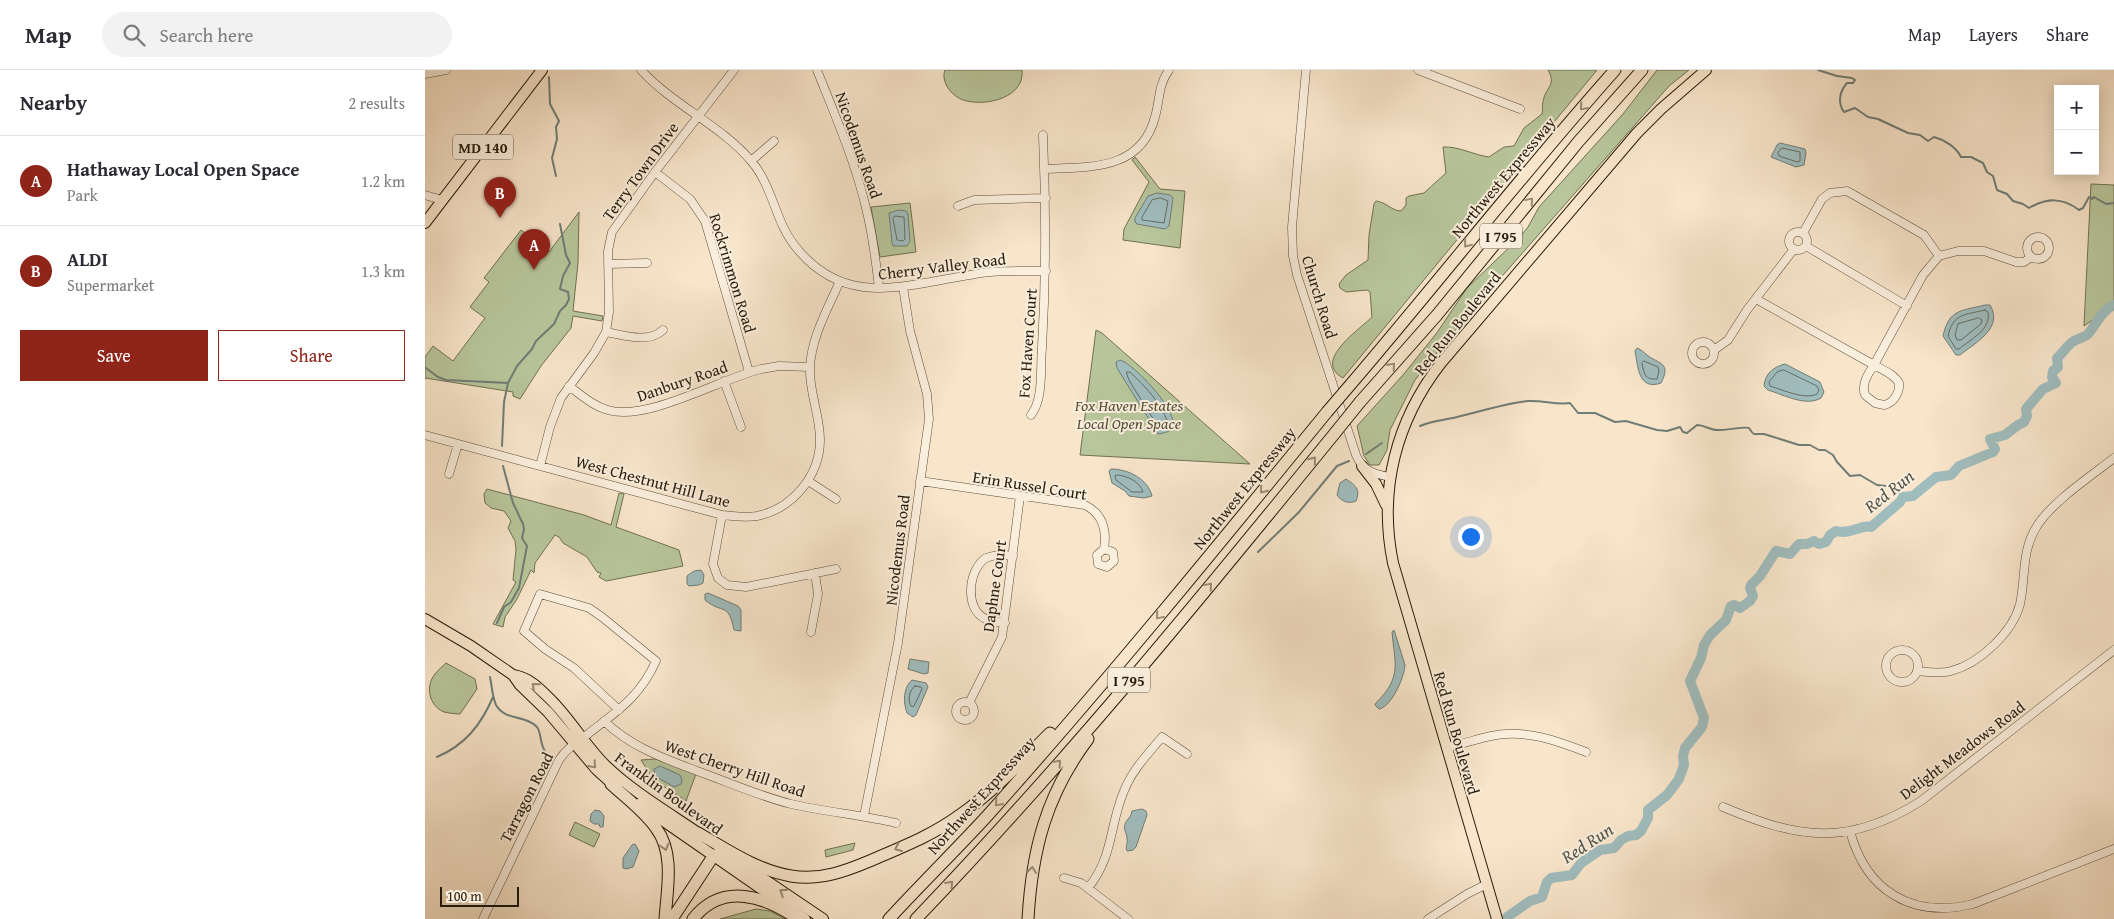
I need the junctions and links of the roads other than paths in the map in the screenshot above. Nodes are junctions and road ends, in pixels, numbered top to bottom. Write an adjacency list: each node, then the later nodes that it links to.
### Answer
1 (446, 70): 12 (street)
2 (541, 70): 22 (main road, MD 140)
3 (641, 70): 14 (street, Cherry Valley Road)
4 (734, 70): 14 (street, Terry Town Drive)
5 (817, 70): 35 (street, Nicodemus Road)
6 (1169, 70): 18 (street)
7 (1306, 70): 52 (street, Church Road)
8 (1417, 70): 13 (street)
9 (1615, 70): 69 (highway, Northwest Expressway / I 795, one-way to 69, bridge)
10 (1642, 70): 65 (highway, I 795, one-way to 10, bridge)
11 (1706, 70): 54 (main road, Red Run Boulevard)
12 (425, 74)
13 (1520, 109)
14 (697, 116): 17 (street, Cherry Valley Road); 19 (street, Terry Town Drive)
15 (1043, 135): 18 (street, Fox Haven Court)
16 (774, 142): 17 (street)
17 (751, 161): 33 (street, Cherry Valley Road)
18 (1045, 168): 21 (street, Fox Haven Court)
19 (655, 172): 31 (street, Terry Town Drive); 43 (street, Rockrimmon Road)
20 (425, 195): 22 (street)
21 (1045, 198): 23 (street); 32 (street, Fox Haven Court)
22 (443, 200): 24 (main road, MD 140)
23 (958, 206)
24 (425, 223)
25 (1803, 233): 26 (street); 27 (street); 28 (street)
26 (1806, 246): 27 (street); 37 (street)
27 (1794, 249): 36 (street)
28 (1939, 256): 29 (street); 37 (street)
29 (2031, 257)
30 (647, 263): 31 (street)
31 (608, 264): 39 (street, Terry Town Drive)
32 (1046, 271): 34 (street, Cherry Valley Road); 46 (street, Fox Haven Court)
33 (840, 281): 35 (street, Cherry Valley Road); 42 (street, West Chestnut Hill Lane)
34 (903, 287): 35 (street, Cherry Valley Road); 56 (street, Nicodemus Road)
35 (879, 288)
36 (1757, 299): 40 (street); 41 (street)
37 (1907, 306): 41 (street)
38 (663, 330): 39 (street)
39 (606, 332): 45 (street, Terry Town Drive)
40 (1714, 350)
41 (1874, 364): 41 (street)
42 (810, 367): 43 (street, Danbury Road); 55 (street, West Chestnut Hill Lane)
43 (749, 372): 44 (street, Danbury Road)
44 (724, 382): 45 (street, Danbury Road); 47 (street)
45 (569, 386): 51 (street, Terry Town Drive)
46 (1031, 415)
47 (741, 427)
48 (425, 436): 49 (street, West Chestnut Hill Lane)
49 (458, 444): 51 (street, West Chestnut Hill Lane); 53 (street)
50 (2114, 458): 71 (street)
51 (540, 466): 60 (street, West Chestnut Hill Lane)
52 (1362, 466): 54 (street); 59 (main road)
53 (449, 474)
54 (1390, 476): 59 (main road, Red Run Boulevard)
55 (808, 481): 58 (street); 60 (street, West Chestnut Hill Lane)
56 (920, 481): 57 (street, Erin Russel Court); 81 (street, Nicodemus Road)
57 (1021, 496): 61 (street, Erin Russel Court); 62 (street, Daphne Court)
58 (837, 499)
59 (1387, 509): 76 (main road, Red Run Boulevard)
60 (722, 515): 64 (street)
61 (1104, 549)
62 (1013, 556): 67 (street, Daphne Court); 67 (street)
63 (836, 569): 64 (street)
64 (815, 573): 68 (street)
65 (1188, 612): 102 (highway, I 795, one-way to 65); 103 (highway, one-way to 65)
66 (425, 619): 75 (main road, Franklin Boulevard)
67 (1005, 623): 72 (street, Daphne Court)
68 (811, 632)
69 (1133, 647): 84 (highway, one-way to 84); 88 (highway, Northwest Expressway / I 795, one-way to 88)
70 (2114, 650): 83 (street, Delight Meadows Road)
71 (1917, 671): 71 (street)
72 (969, 703)
73 (619, 710): 73 (street, Tarragon Road); 74 (street, Tarragon Road)
74 (604, 721): 75 (street, Tarragon Road); 81 (street, West Cherry Hill Road)
75 (579, 741): 79 (main road, Franklin Boulevard, one-way to 79); 84 (main road, Franklin Boulevard); 93 (street, Tarragon Road)
76 (1446, 748): 77 (street); 90 (main road, Red Run Boulevard)
77 (1586, 752)
78 (1187, 754): 91 (street)
79 (611, 784): 86 (main road, Franklin Boulevard); 94 (highway, one-way to 94)
80 (1723, 807): 83 (street, Delight Meadows Road)
81 (864, 816): 82 (street, West Cherry Hill Road)
82 (896, 823)
83 (1850, 831): 85 (street)
84 (698, 833): 87 (main road, Franklin Boulevard)
85 (2114, 850)
86 (714, 855): 87 (highway); 95 (highway); 98 (main road, Franklin Boulevard)
87 (761, 878): 99 (main road, Franklin Boulevard, one-way to 87)
88 (927, 878): 100 (highway); 101 (highway, Northwest Expressway / I 795)
89 (1064, 878): 91 (street)
90 (1487, 884): 92 (main road, Red Run Boulevard); 105 (street)
91 (1088, 888): 104 (street)
92 (1497, 918)
93 (483, 919)
94 (665, 919)
95 (673, 919)
96 (693, 919): 97 (highway)
97 (798, 919)
98 (805, 919)
99 (823, 919)
100 (884, 919)
101 (889, 919)
102 (916, 919)
103 (1028, 919)
104 (1128, 919)
105 (1428, 919)

